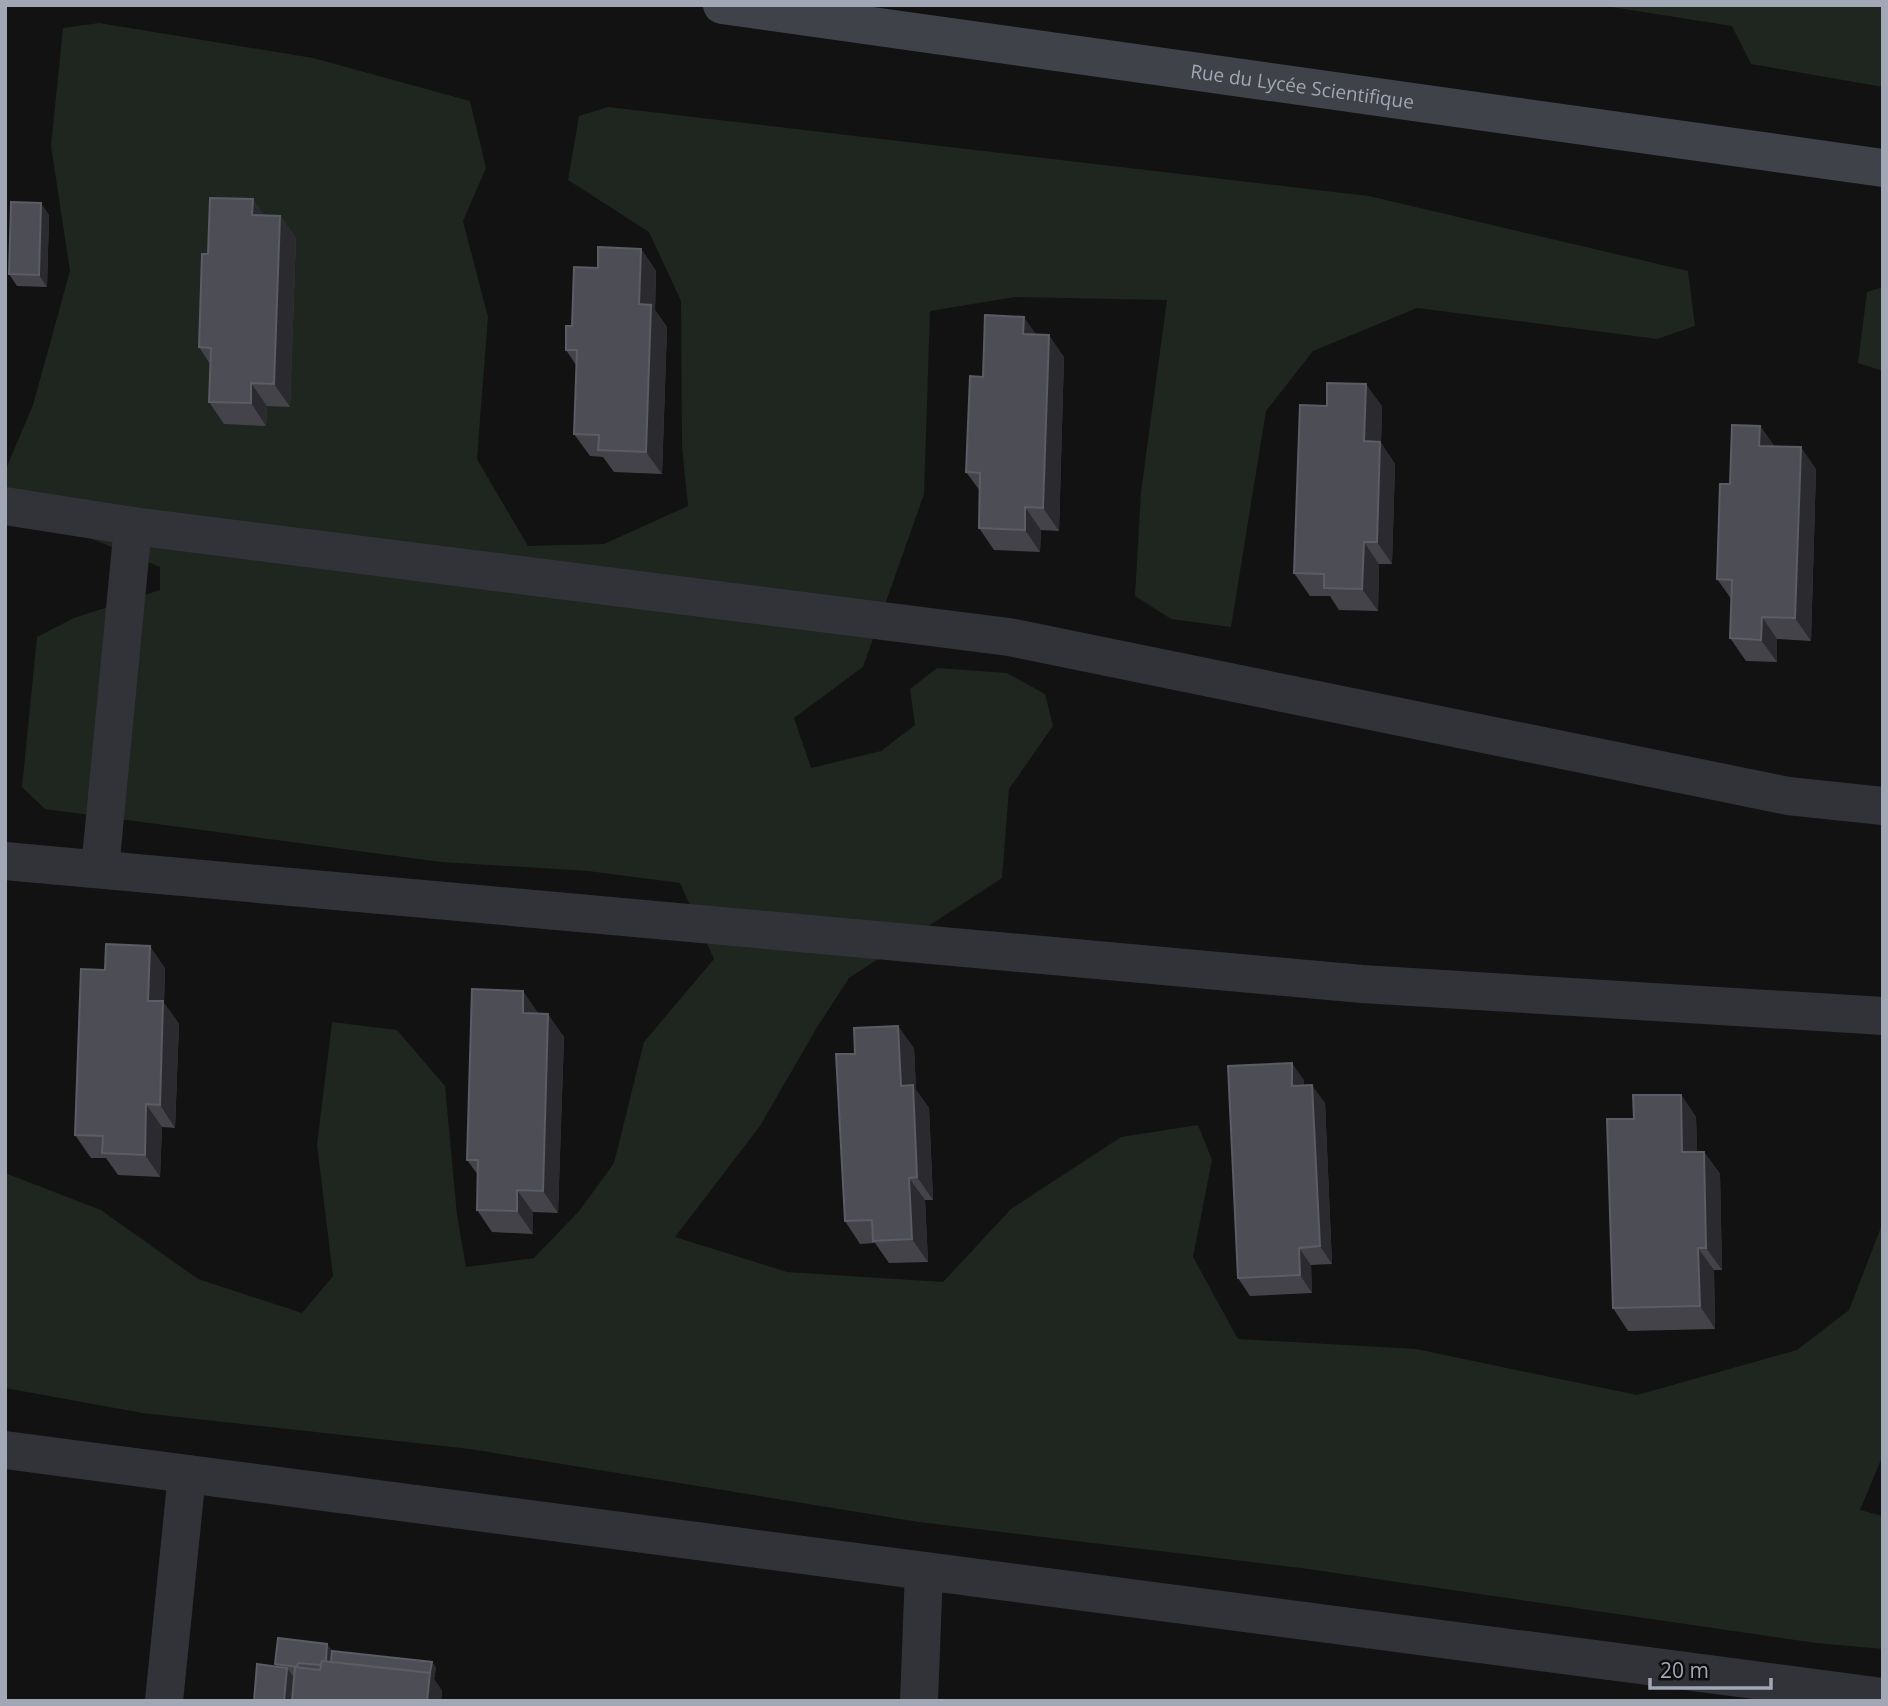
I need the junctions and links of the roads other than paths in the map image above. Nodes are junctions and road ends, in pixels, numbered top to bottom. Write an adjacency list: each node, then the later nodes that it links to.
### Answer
1 (722, 5): 2 (street, Rue du Lycée Scientifique)
2 (1883, 169)
3 (5, 506): 4 (street)
4 (133, 526): 5 (street); 7 (street)
5 (1883, 806)
6 (5, 861): 7 (street)
7 (100, 869): 8 (street)
8 (1883, 1016)
9 (5, 1450): 10 (street)
10 (187, 1474): 11 (street); 14 (street)
11 (924, 1571): 12 (street); 15 (street)
12 (1665, 1685): 13 (street)
13 (1883, 1698)
14 (164, 1701)
15 (919, 1701)

